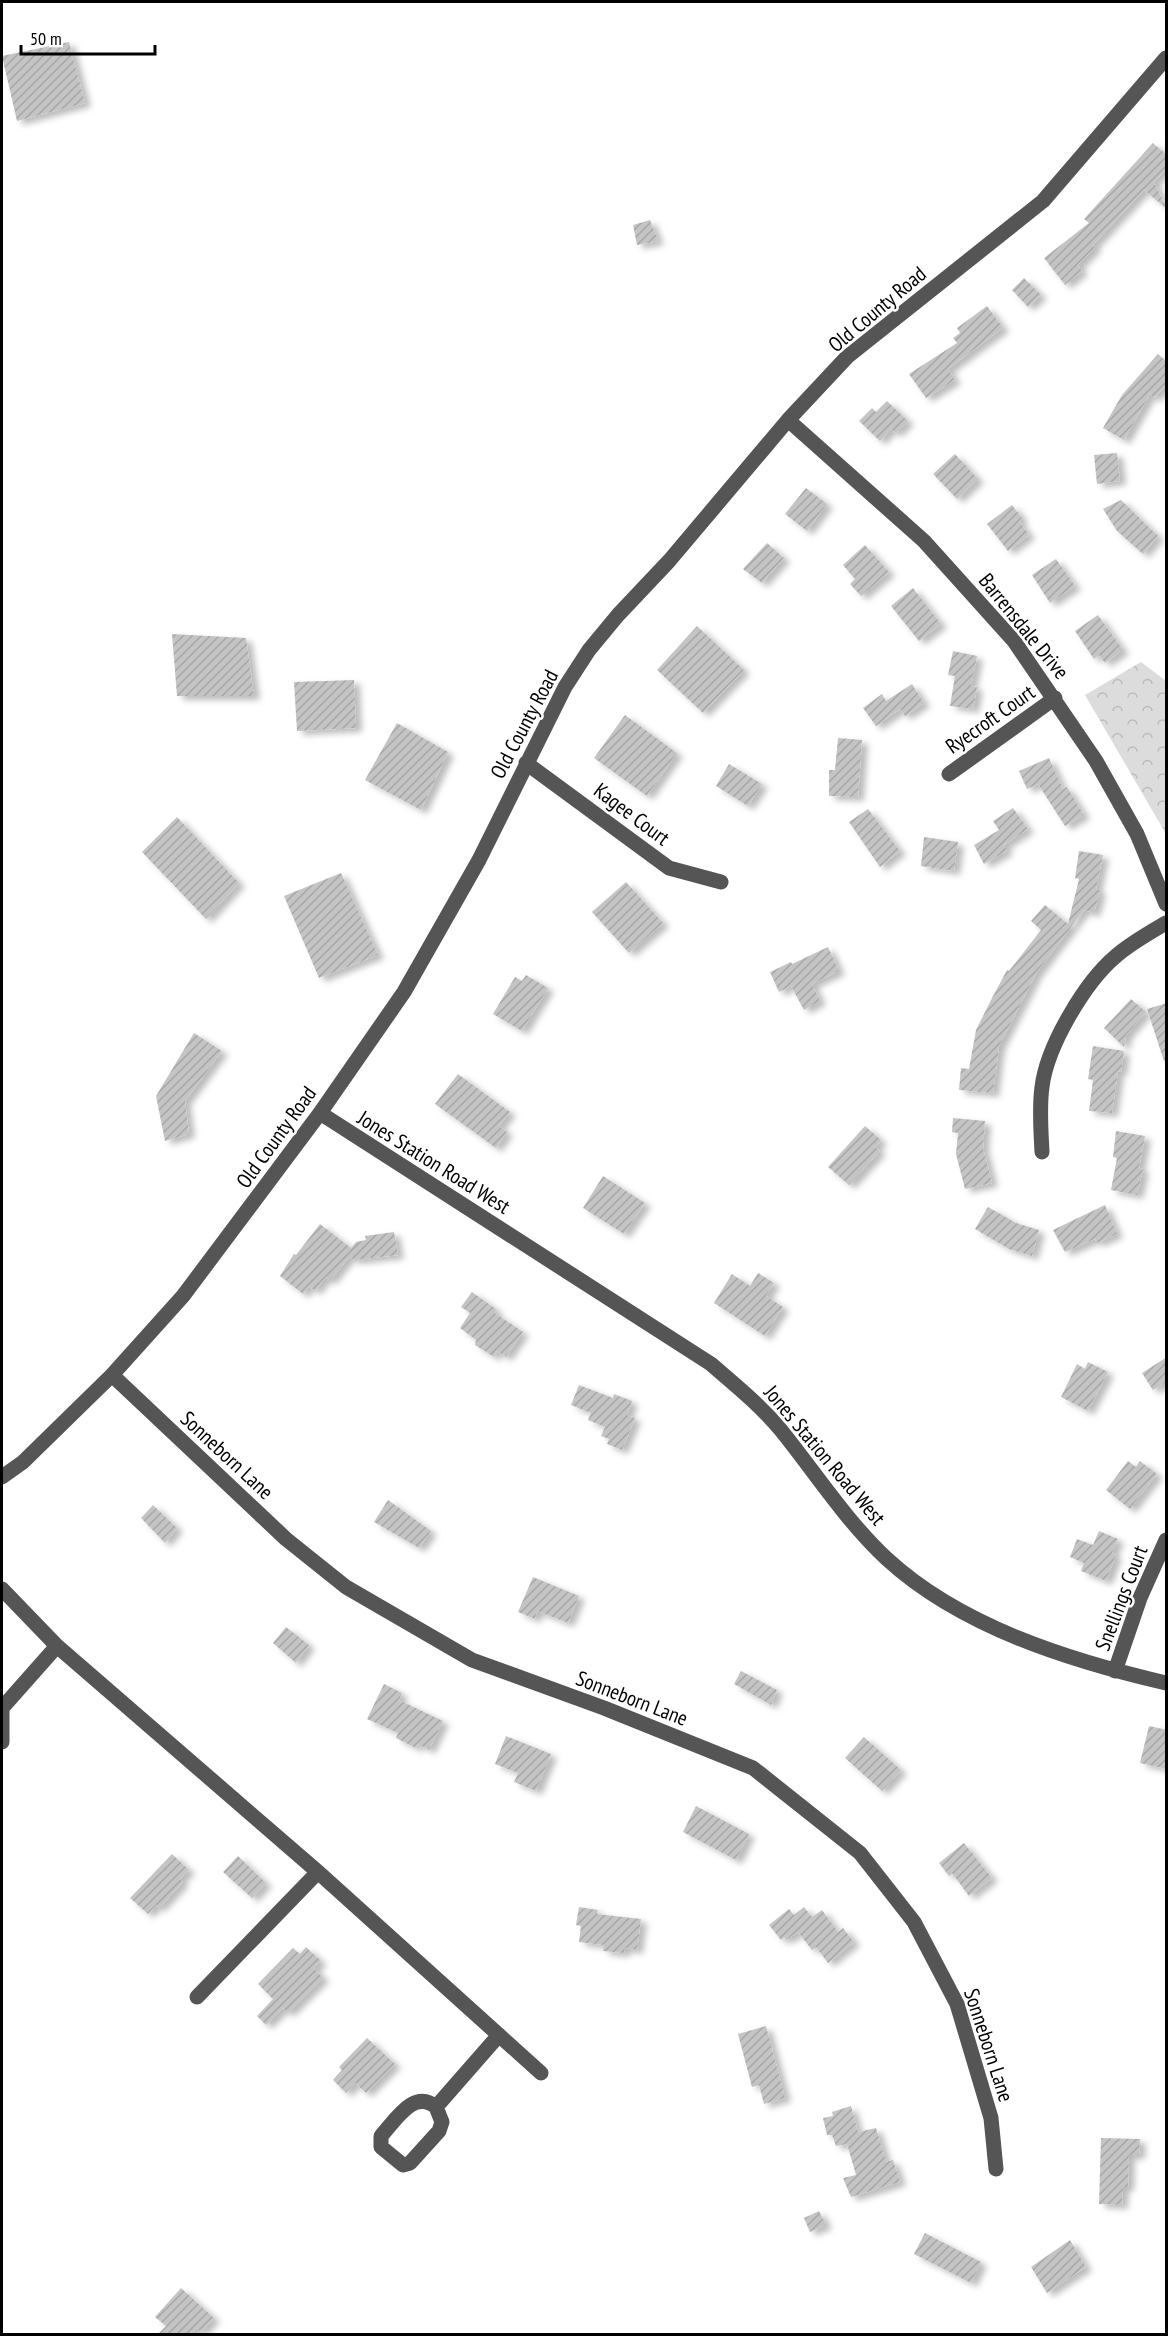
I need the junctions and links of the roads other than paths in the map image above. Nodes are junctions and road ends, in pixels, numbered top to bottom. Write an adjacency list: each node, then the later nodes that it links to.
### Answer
1 (1167, 58): 2 (street, Old County Road)
2 (788, 420): 3 (street, Barrensdale Drive); 4 (street, Old County Road)
3 (1055, 698): 5 (street, Ryecroft Court); 7 (street, Barrensdale Drive)
4 (526, 763): 6 (street, Kagee Court); 9 (street, Old County Road)
5 (948, 774)
6 (721, 882)
7 (1167, 904)
8 (1167, 923): 10 (street)
9 (320, 1113): 11 (street, Old County Road); 16 (street, Jones Station Road West)
10 (1042, 1152)
11 (112, 1375): 12 (street, Old County Road); 24 (street, Sonneborn Lane)
12 (2, 1477)
13 (1167, 1540): 16 (street, Snellings Court)
14 (2, 1589): 15 (street)
15 (57, 1646): 18 (street); 19 (street)
16 (1115, 1671): 17 (street, Jones Station Road West)
17 (1167, 1683)
18 (2, 1742)
19 (318, 1872): 20 (street); 21 (street)
20 (197, 1997)
21 (499, 2035): 22 (street); 23 (street)
22 (541, 2073)
23 (436, 2107)
24 (996, 2169)

